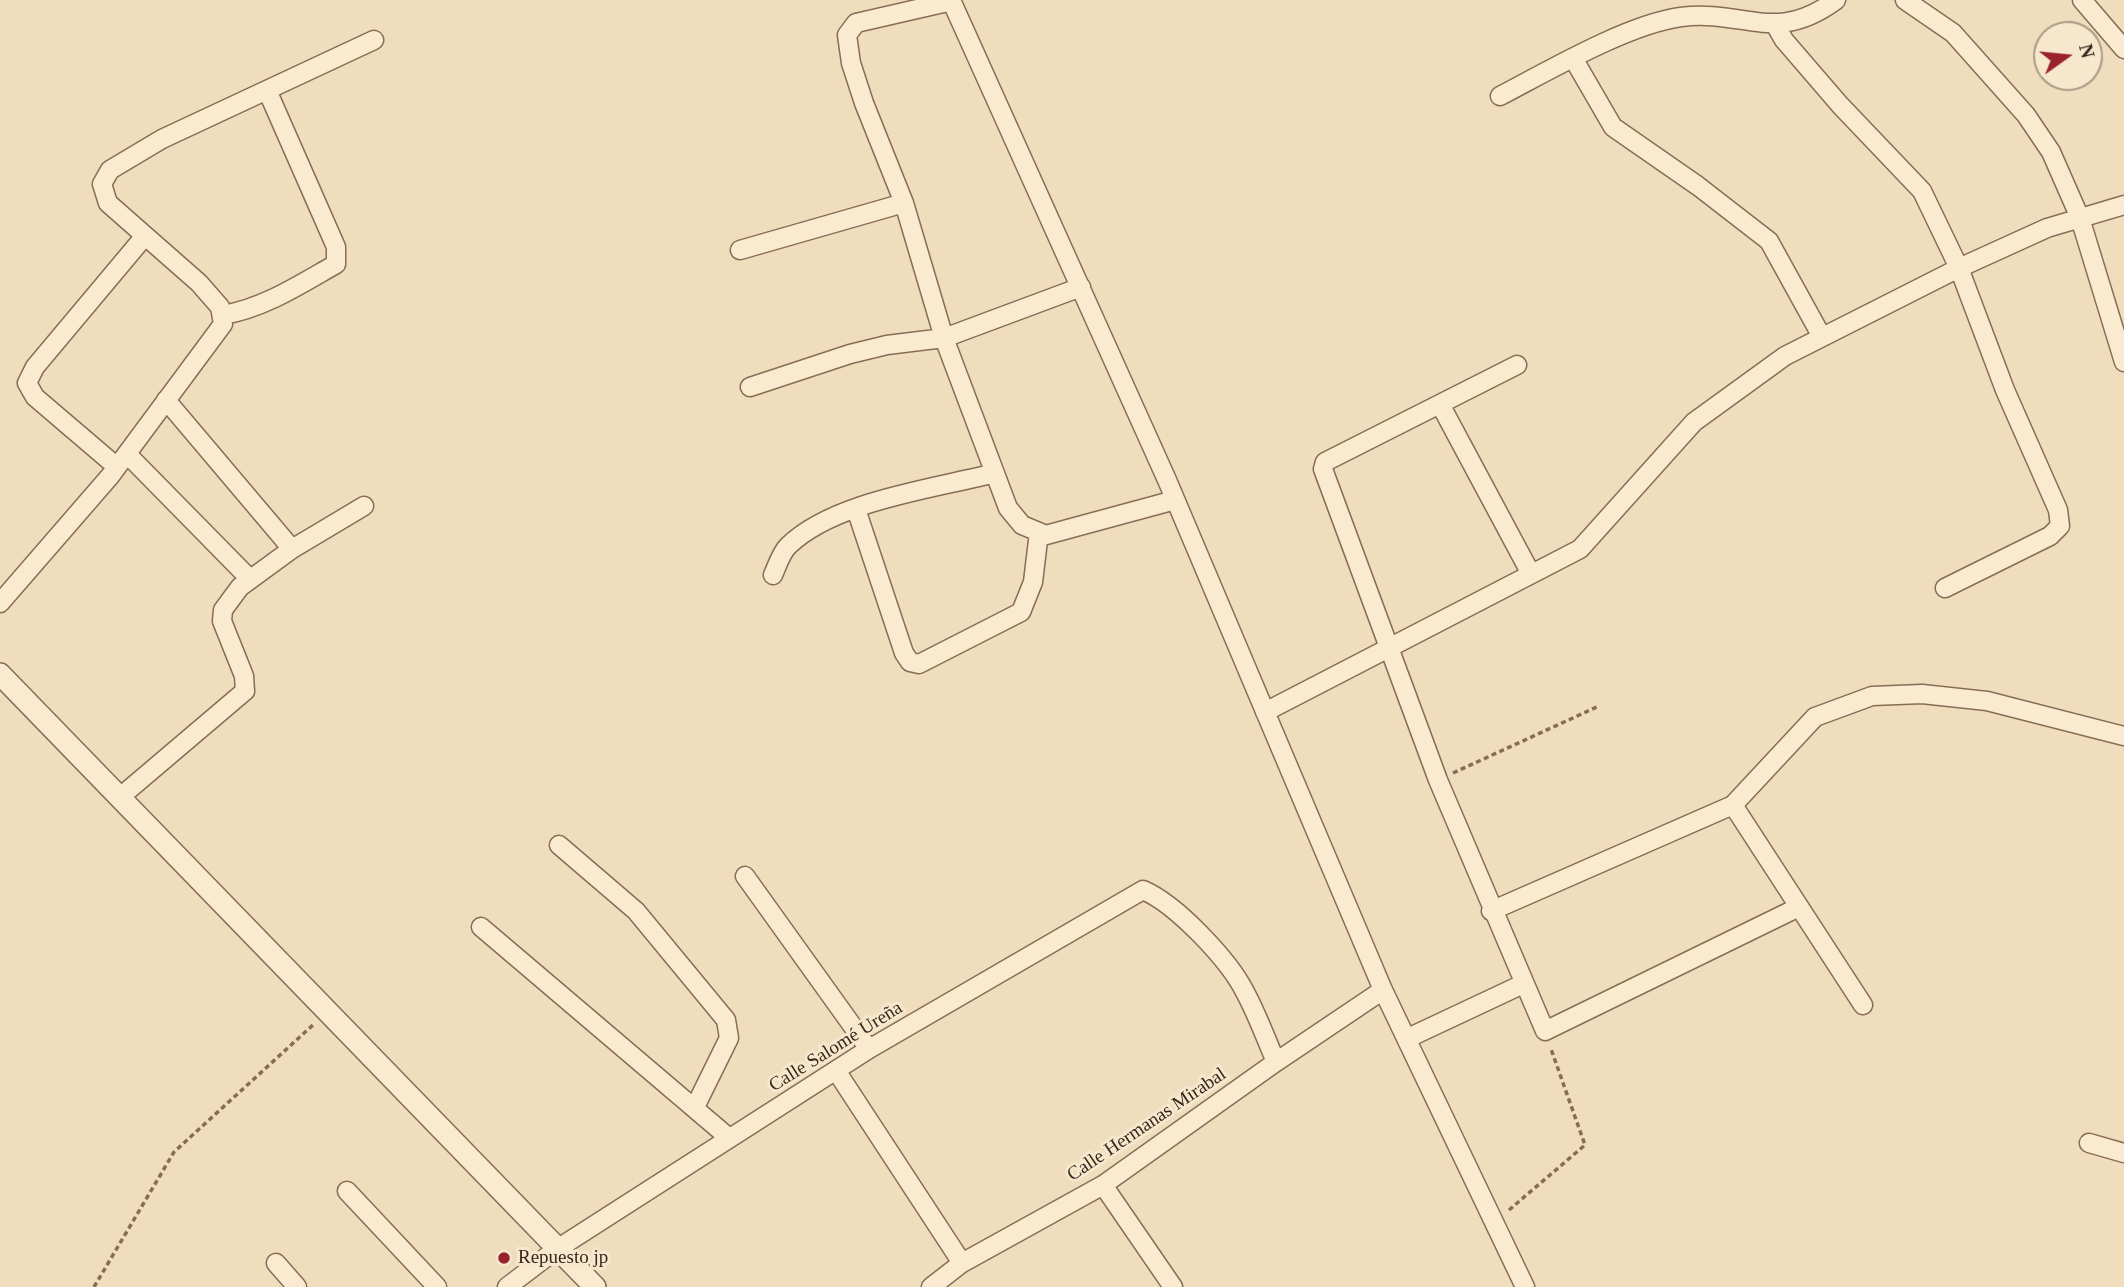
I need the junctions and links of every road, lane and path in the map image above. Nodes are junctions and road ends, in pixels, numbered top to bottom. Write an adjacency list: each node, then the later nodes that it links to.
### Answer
1 (1836, 0): 5 (street)
2 (1905, 0): 13 (street)
3 (2082, 0): 7 (street)
4 (951, 1): 11 (street); 17 (street)
5 (1776, 26): 8 (street); 16 (street)
6 (374, 40): 9 (street)
7 (2124, 49)
8 (1573, 58): 10 (street); 19 (street)
9 (267, 90): 14 (street); 18 (street)
10 (1500, 96)
11 (904, 203): 15 (street); 20 (street)
12 (2124, 205): 13 (street)
13 (2080, 218): 16 (street); 21 (street)
14 (144, 237): 18 (street); 26 (street)
15 (740, 250)
16 (1959, 268): 19 (street); 36 (street)
17 (1081, 287): 20 (street); 28 (street)
18 (223, 315): 24 (street)
19 (1822, 337): 34 (street)
20 (944, 338): 23 (street); 27 (street)
21 (2124, 362)
22 (1517, 365): 25 (street)
23 (750, 387)
24 (166, 400): 26 (street); 32 (street)
25 (1440, 404): 34 (street); 38 (street)
26 (122, 460): 35 (street); 37 (street)
27 (995, 473): 30 (street); 31 (street)
28 (1175, 499): 31 (street); 41 (street)
29 (365, 506): 32 (street)
30 (856, 509): 31 (street); 33 (street)
31 (1039, 532)
32 (292, 549): 35 (street)
33 (773, 575)
34 (1531, 575): 38 (street)
35 (250, 579): 44 (street)
36 (1945, 588)
37 (0, 603)
38 (1388, 648): 41 (street); 43 (street)
39 (0, 674): 44 (street)
40 (1599, 706): 43 (path)
41 (1265, 712): 52 (street)
42 (2124, 736): 45 (street)
43 (1438, 780): 49 (street)
44 (119, 798): 54 (street)
45 (1733, 805): 48 (street); 49 (street)
46 (559, 845): 60 (street)
47 (745, 876): 57 (street)
48 (1798, 907): 53 (street); 55 (street)
49 (1492, 911): 51 (street)
50 (481, 927): 60 (street)
51 (1523, 984): 55 (street); 56 (street)
52 (1383, 990): 56 (street); 58 (street, Calle Hermanas Mirabal)
53 (1863, 1005)
54 (326, 1013): 67 (street); 70 (path)
55 (1545, 1031): 66 (path)
56 (1408, 1038): 66 (street)
57 (869, 1049): 58 (street, Calle Salomé Ureña); 59 (street, Calle Salomé Ureña)
58 (1276, 1062): 64 (street, Calle Hermanas Mirabal)
59 (837, 1072): 61 (street, Calle Salomé Ureña); 69 (street)
60 (695, 1107): 61 (street)
61 (728, 1137): 67 (street, Calle Salomé Ureña)
62 (2089, 1143): 63 (street)
63 (2124, 1153)
64 (1103, 1185): 69 (street, Calle Hermanas Mirabal); 76 (street)
65 (347, 1191): 72 (street)
66 (1494, 1223): 77 (street)
67 (557, 1249): 73 (street, Calle Salomé Ureña); 74 (street)
68 (276, 1263): 71 (street)
69 (962, 1263): 75 (street, Calle Hermanas Mirabal)
70 (94, 1287)
71 (297, 1287)
72 (437, 1287)
73 (507, 1287)
74 (595, 1287)
75 (931, 1287)
76 (1173, 1287)
77 (1525, 1287)

